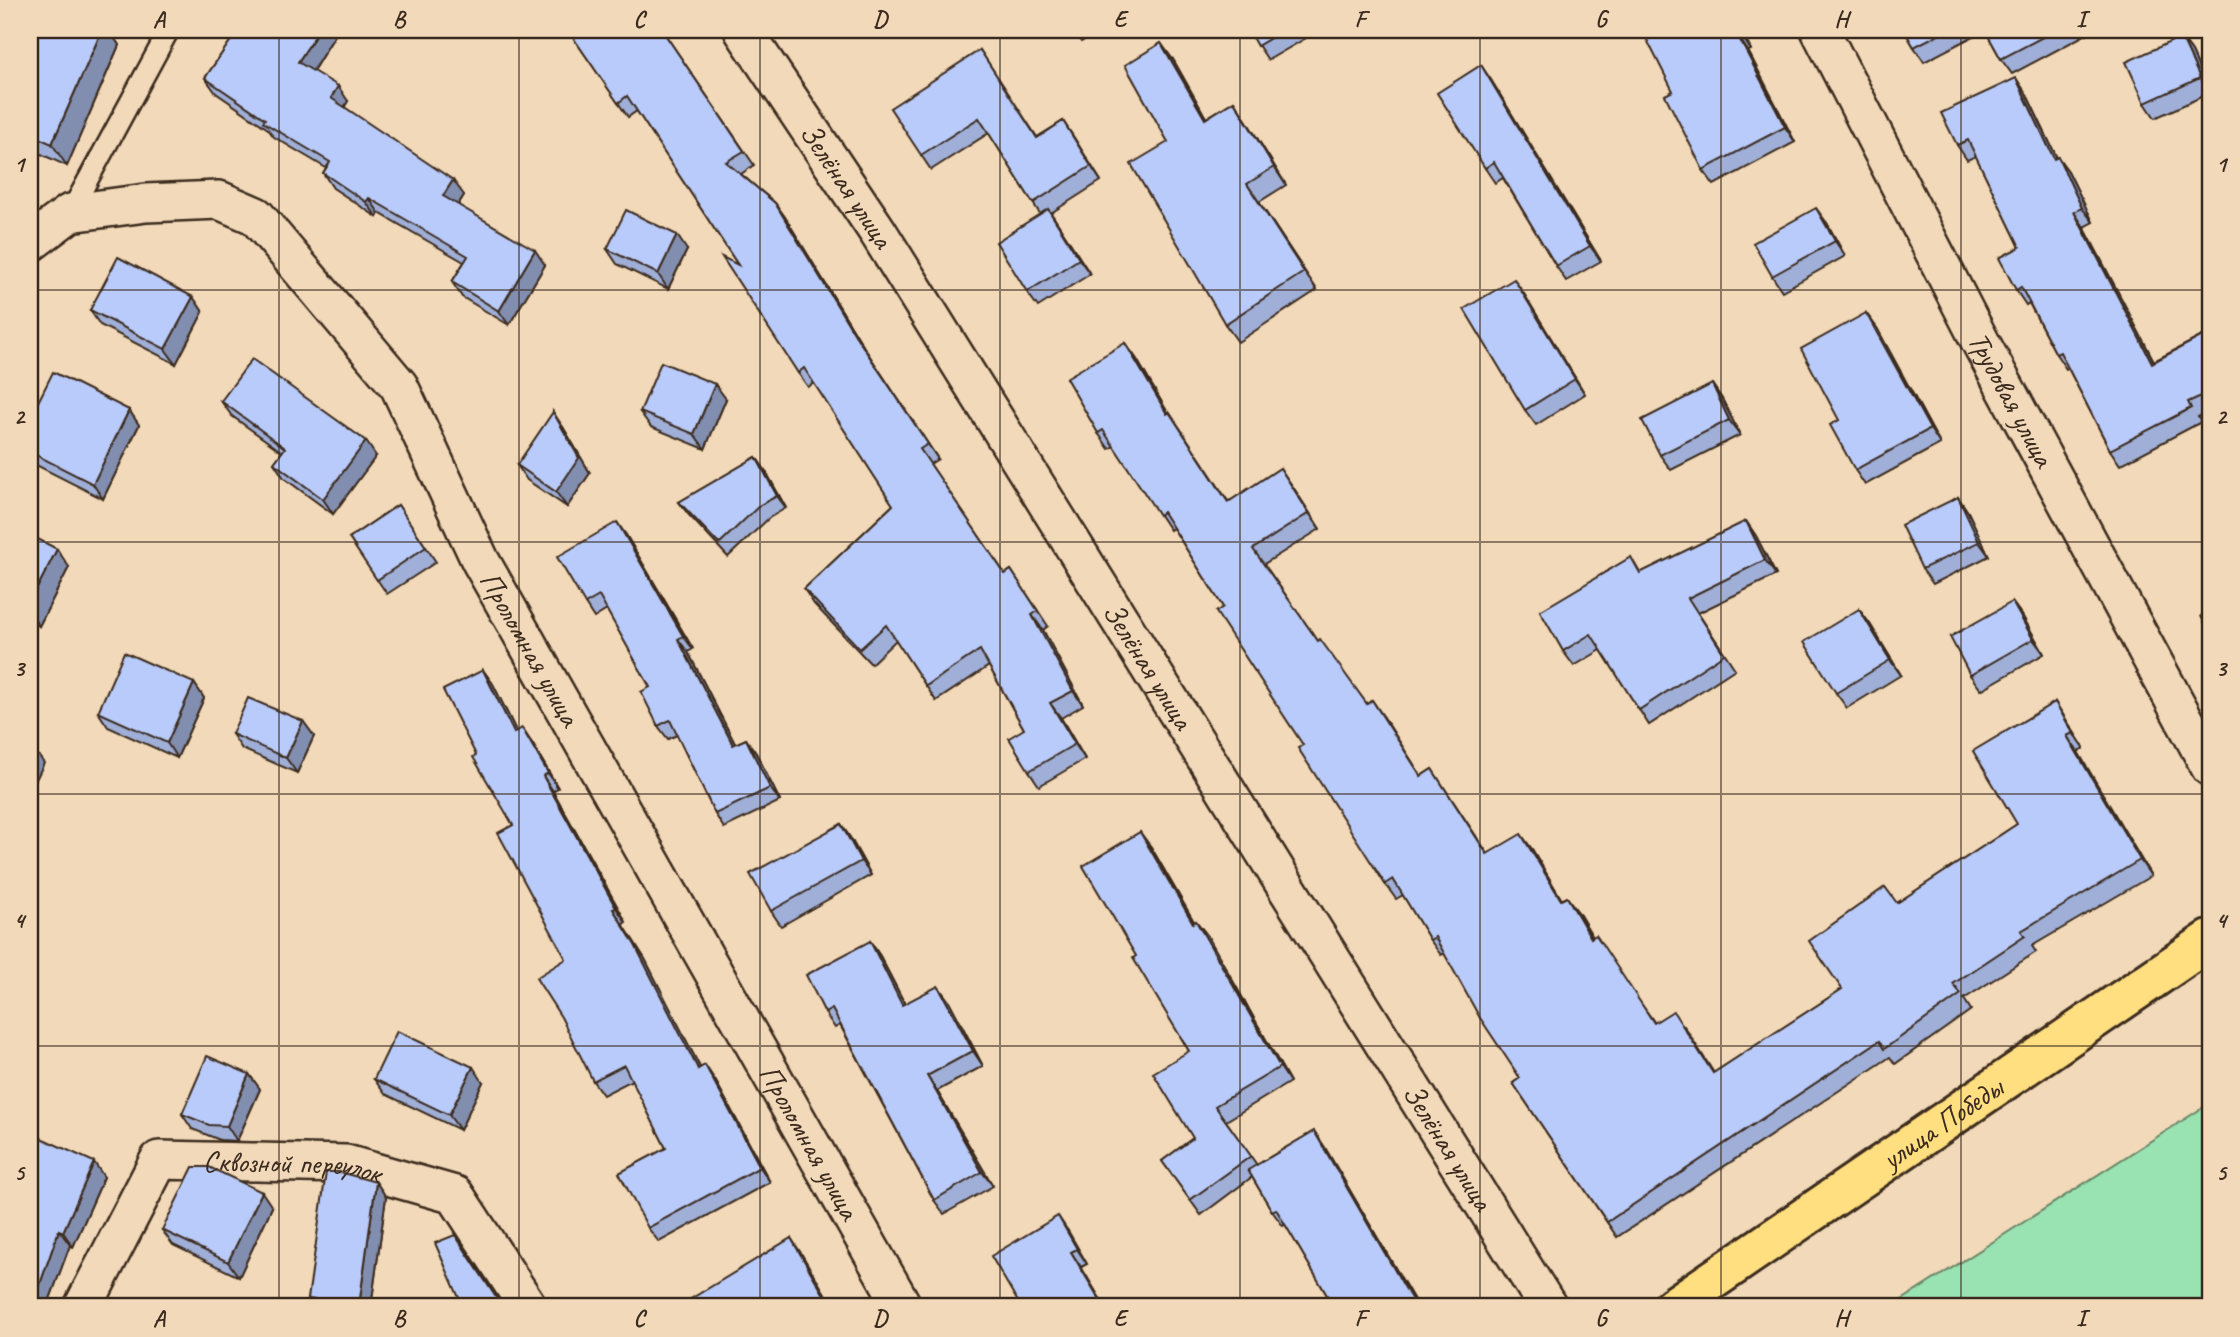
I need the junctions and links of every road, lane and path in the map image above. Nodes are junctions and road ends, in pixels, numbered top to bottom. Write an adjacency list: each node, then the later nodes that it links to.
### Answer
1 (169, 30): 4 (lane)
2 (743, 30): 11 (street, Зелёная улица)
3 (1820, 30): 6 (street, Трудовая улица)
4 (69, 213): 5 (street); 10 (street, Проломная улица)
5 (30, 243)
6 (2210, 767)
7 (2210, 940): 12 (main road, улица Победы)
8 (83, 1307): 9 (street, Сквозной переулок)
9 (528, 1307)
10 (903, 1307)
11 (1548, 1307)
12 (1673, 1307)

